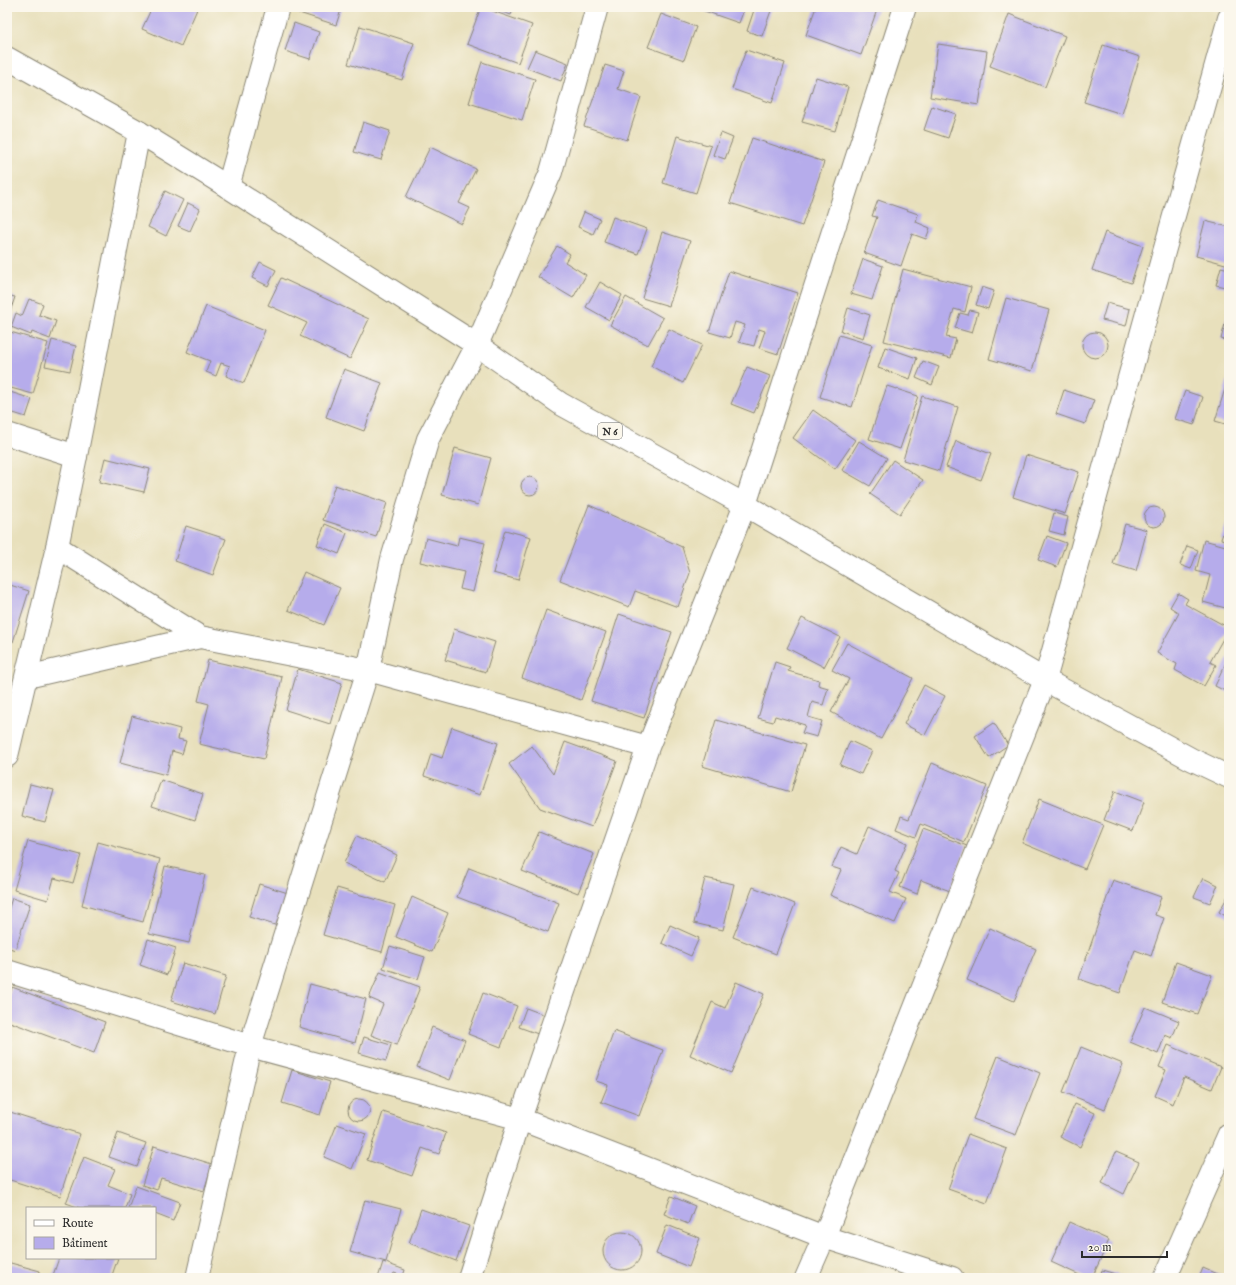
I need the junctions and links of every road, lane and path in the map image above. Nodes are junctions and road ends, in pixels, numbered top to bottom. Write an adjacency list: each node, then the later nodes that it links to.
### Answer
1 (278, 7): 7 (street)
2 (598, 7): 8 (street)
3 (905, 7): 11 (street)
4 (1229, 18): 16 (street)
5 (7, 58): 6 (street, N 6)
6 (139, 132): 7 (street, N 6); 10 (street)
7 (228, 187): 8 (street, N 6)
8 (477, 345): 11 (street, N 6); 14 (street)
9 (7, 434): 10 (street)
10 (76, 456): 12 (street)
11 (745, 505): 16 (street, N 6); 17 (street)
12 (57, 547): 13 (street); 15 (street)
13 (200, 637): 14 (street); 15 (street)
14 (368, 670): 17 (street); 21 (street)
15 (26, 677): 18 (street)
16 (1045, 680): 19 (street, N 6); 24 (street)
17 (648, 747): 22 (street)
18 (7, 756)
19 (1229, 778)
20 (7, 971): 21 (street)
21 (250, 1046): 22 (street); 25 (street)
22 (520, 1119): 24 (street); 26 (street)
23 (1229, 1134): 29 (street)
24 (824, 1237): 27 (street); 28 (street)
25 (198, 1278)
26 (469, 1278)
27 (806, 1278)
28 (952, 1278)
29 (1165, 1278)

